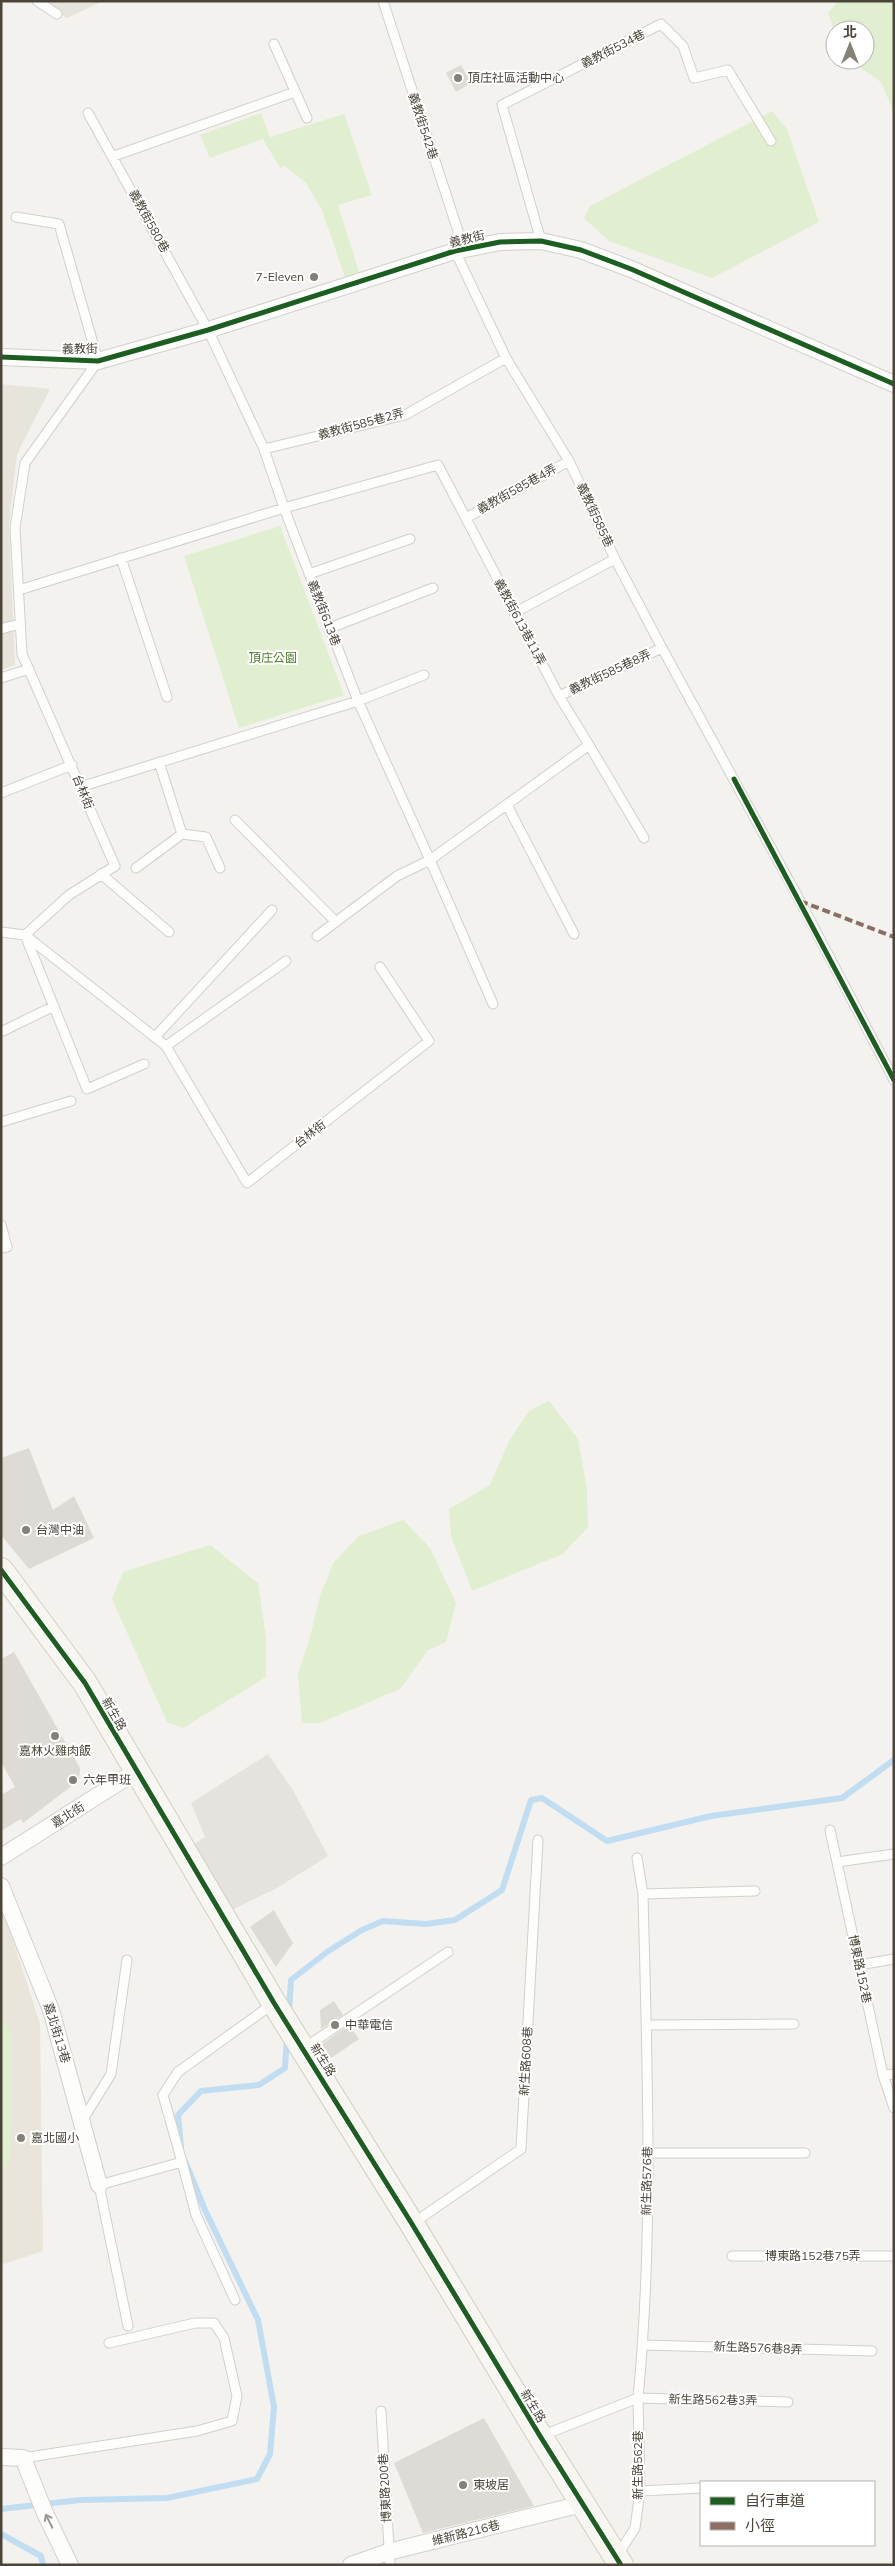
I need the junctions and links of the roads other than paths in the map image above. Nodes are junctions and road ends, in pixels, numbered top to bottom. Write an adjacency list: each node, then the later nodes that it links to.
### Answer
1 (38, 1): 3 (lane)
2 (383, 1): 12 (lane, 義教街542巷)
3 (57, 14)
4 (274, 44): 5 (lane)
5 (295, 92): 7 (lane); 9 (lane)
6 (88, 113): 9 (lane, 義教街580巷)
7 (308, 118)
8 (771, 141): 11 (lane, 義教街534巷)
9 (114, 156): 13 (lane, 義教街580巷)
10 (16, 217): 16 (lane)
11 (541, 241): 12 (street, 義教街); 17 (street, 義教街)
12 (455, 251): 13 (street, 義教街); 15 (lane, 義教街585巷)
13 (208, 330): 16 (street, 義教街); 18 (lane, 義教街613巷)
14 (1, 357): 16 (street, 義教街)
15 (506, 358): 18 (lane, 義教街585巷2弄); 19 (lane, 義教街585巷)
16 (98, 360): 27 (lane, 台林街)
17 (894, 384)
18 (264, 449): 20 (lane, 義教街613巷)
19 (569, 461): 21 (lane, 義教街585巷4弄); 24 (lane, 義教街585巷)
20 (284, 508): 21 (lane, 義教街613巷11弄); 23 (lane); 25 (lane, 義教街613巷)
21 (466, 518): 28 (lane, 義教街613巷11弄)
22 (410, 538): 25 (lane)
23 (121, 558): 27 (lane); 36 (lane)
24 (615, 559): 28 (lane); 32 (lane, 義教街585巷)
25 (309, 574): 30 (lane, 義教街613巷)
26 (433, 588): 30 (lane)
27 (19, 590): 29 (lane, 台林街)
28 (514, 612): 37 (lane, 義教街613巷11弄)
29 (20, 624): 31 (lane); 33 (lane, 台林街)
30 (330, 628): 38 (lane, 義教街613巷)
31 (1, 629)
32 (662, 648): 37 (lane, 義教街585巷8弄); 67 (lane, 義教街585巷)
33 (29, 669): 35 (lane); 41 (lane, 台林街)
34 (424, 675): 38 (lane)
35 (1, 678)
36 (168, 696)
37 (559, 696): 39 (lane, 義教街613巷11弄)
38 (358, 701): 40 (lane); 48 (lane, 義教街613巷)
39 (589, 745): 44 (lane); 47 (lane, 義教街613巷11弄)
40 (159, 762): 42 (lane); 46 (lane)
41 (72, 765): 42 (lane, 台林街); 43 (lane)
42 (80, 787): 51 (lane, 台林街)
43 (1, 793)
44 (507, 805): 48 (lane); 56 (lane)
45 (235, 820): 53 (lane)
46 (182, 834): 49 (lane); 50 (lane)
47 (644, 838)
48 (430, 860): 53 (lane); 61 (lane, 義教街613巷)
49 (136, 868)
50 (220, 868)
51 (101, 874): 55 (lane); 57 (lane, 台林街)
52 (272, 910): 64 (lane)
53 (336, 922): 58 (lane)
54 (1, 932): 57 (lane)
55 (169, 932)
56 (574, 934)
57 (25, 935): 62 (lane); 64 (lane, 台林街)
58 (317, 936)
59 (286, 960): 65 (lane)
60 (380, 967): 65 (lane, 台林街)
61 (493, 1004)
62 (54, 1006): 63 (lane); 66 (lane)
63 (3, 1031)
64 (155, 1037): 65 (lane, 台林街)
65 (166, 1046)
66 (144, 1064)
67 (894, 1080)
68 (71, 1101): 69 (lane)
69 (1, 1122)
70 (1, 1225): 71 (lane)
71 (1, 1248)
72 (1, 1570): 73 (street, 新生路)
73 (135, 1772): 77 (street, 嘉北街); 87 (street, 新生路)
74 (830, 1830): 79 (lane, 博東路152巷)
75 (538, 1840): 99 (lane, 新生路608巷)
76 (894, 1854): 79 (lane)
77 (1, 1857)
78 (637, 1858): 82 (lane, 新生路576巷)
79 (837, 1862): 86 (lane, 博東路152巷)
80 (1, 1886): 94 (street, 嘉北街13巷)
81 (755, 1891): 82 (lane)
82 (643, 1894): 89 (lane, 新生路576巷)
83 (448, 1952): 90 (lane)
84 (894, 1959): 86 (lane)
85 (127, 1960): 94 (lane)
86 (859, 1965): 92 (lane, 博東路152巷)
87 (274, 2003): 90 (street, 新生路); 97 (lane)
88 (794, 2024): 89 (lane)
89 (646, 2025): 95 (lane, 新生路576巷)
90 (304, 2048): 99 (street, 新生路)
91 (894, 2074): 92 (lane)
92 (883, 2075): 93 (lane, 博東路152巷)
93 (894, 2108)
94 (82, 2121): 98 (street, 嘉北街13巷)
95 (648, 2153): 96 (lane); 105 (lane, 新生路576巷)
96 (805, 2153)
97 (182, 2162): 98 (lane); 102 (lane)
98 (99, 2185): 103 (lane)
99 (412, 2224): 110 (street, 新生路)
100 (732, 2256): 101 (lane, 博東路152巷75弄)
101 (894, 2256)
102 (235, 2300)
103 (128, 2326)
104 (109, 2343): 112 (lane)
105 (643, 2345): 106 (lane, 新生路576巷8弄); 107 (lane, 新生路576巷)
106 (872, 2351)
107 (638, 2398): 108 (lane, 新生路562巷3弄); 110 (lane); 114 (lane, 新生路562巷)
108 (788, 2402)
109 (380, 2411): 116 (lane, 博東路200巷)
110 (540, 2436): 115 (street, 新生路)
111 (1, 2457): 112 (street)
112 (23, 2458): 118 (street, one-way to 112)
113 (700, 2488): 114 (lane)
114 (640, 2491): 117 (lane, 新生路562巷)
115 (582, 2504): 116 (street, 維新路216巷); 117 (street, 新生路)
116 (389, 2558): 119 (street, 維新路216巷)
117 (619, 2561)
118 (70, 2565)
119 (351, 2565)

